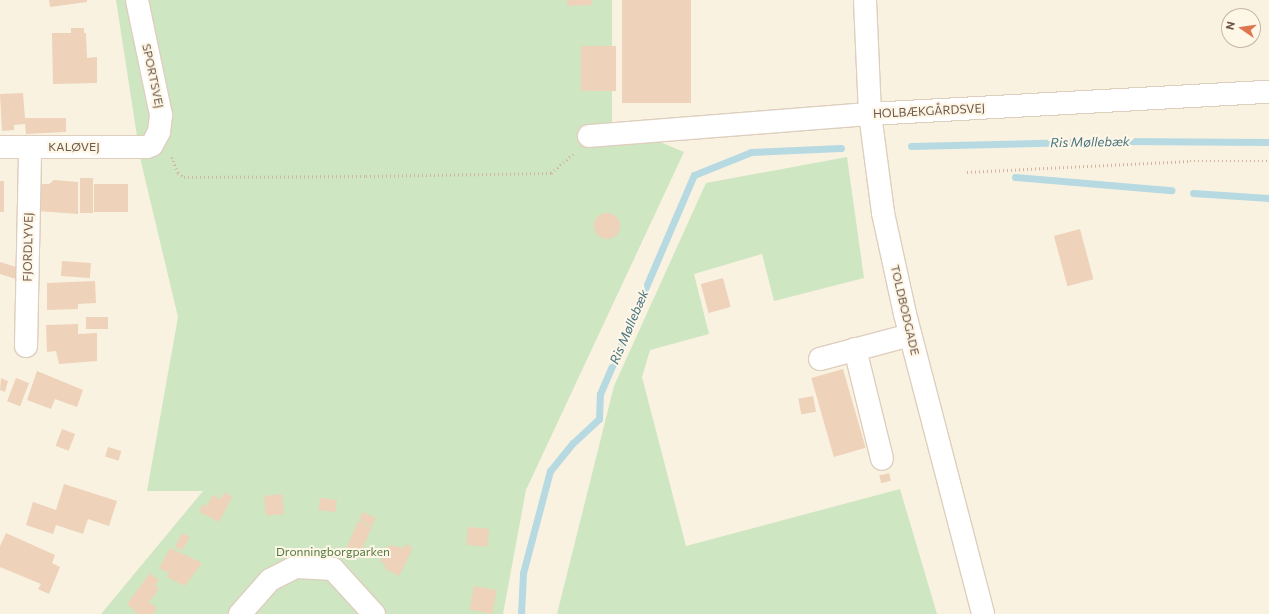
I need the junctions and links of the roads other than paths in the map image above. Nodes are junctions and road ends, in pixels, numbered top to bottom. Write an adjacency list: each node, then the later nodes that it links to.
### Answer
1 (137, 0): 8 (street, SPORTSVEJ)
2 (865, 0): 4 (street, TOLDBODGADE)
3 (1269, 92): 4 (street, HOLBÆKGÅRDSVEJ)
4 (870, 114): 5 (street, HOLBÆKGÅRDSVEJ); 9 (street, TOLDBODGADE)
5 (589, 136)
6 (0, 147): 7 (street, KALØVEJ)
7 (30, 147): 8 (street, KALØVEJ); 10 (street, FJORDLYVEJ)
8 (147, 147)
9 (910, 335): 11 (street); 16 (street, TOLDBODGADE)
10 (26, 346)
11 (855, 349): 12 (street); 13 (street)
12 (820, 359)
13 (882, 458)
14 (240, 614): 15 (street)
15 (374, 614)
16 (983, 614)

